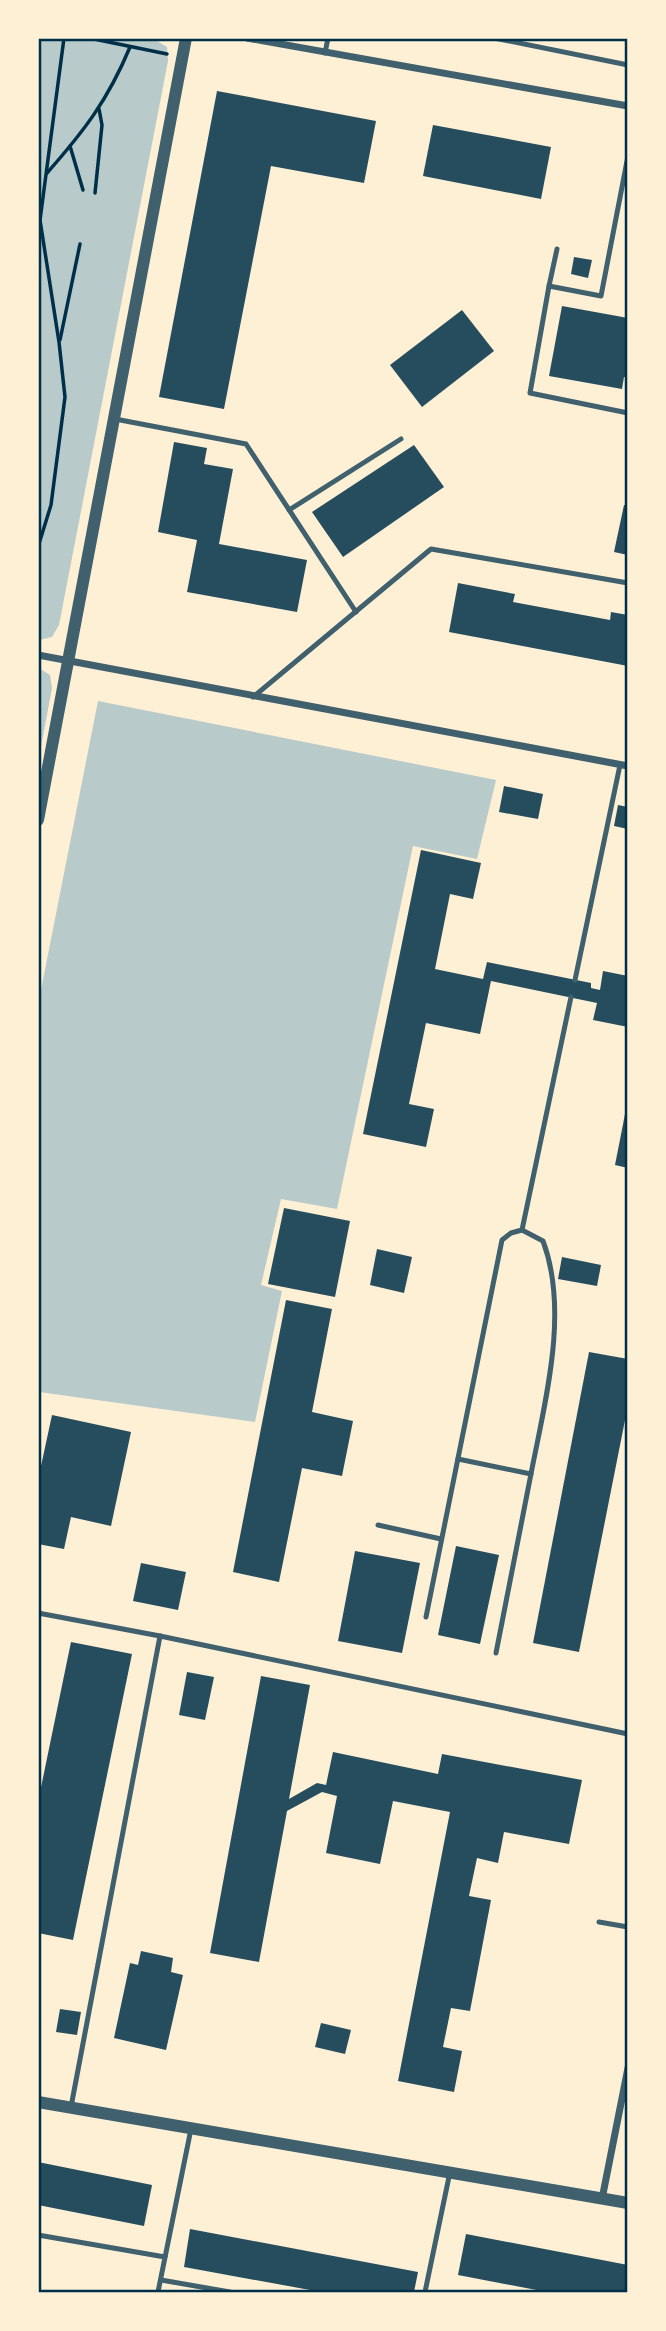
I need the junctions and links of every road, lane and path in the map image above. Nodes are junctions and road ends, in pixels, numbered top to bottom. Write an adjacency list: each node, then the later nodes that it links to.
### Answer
1 (64, 38): 15 (path)
2 (89, 38): 7 (path)
3 (186, 38): 24 (street)
4 (247, 38): 8 (street)
5 (328, 38): 8 (lane)
6 (494, 38): 10 (lane)
7 (130, 47): 9 (path); 12 (path)
8 (325, 52): 11 (street)
9 (170, 55)
10 (628, 65)
11 (628, 106)
12 (99, 108): 13 (path); 17 (path)
13 (70, 146): 15 (path); 16 (path)
14 (628, 156): 21 (lane)
15 (46, 175): 18 (path)
16 (83, 190)
17 (95, 193)
18 (39, 222): 22 (path)
19 (80, 244): 22 (path)
20 (557, 249): 21 (lane)
21 (549, 286): 23 (lane)
22 (59, 342): 27 (path)
23 (628, 413)
24 (115, 419): 26 (lane); 31 (street)
25 (401, 439): 26 (lane)
26 (289, 510): 29 (lane)
27 (38, 547)
28 (628, 583): 29 (lane)
29 (356, 612): 32 (lane)
30 (38, 655): 31 (street)
31 (69, 661): 32 (street); 34 (street)
32 (253, 697): 33 (street)
33 (624, 765): 35 (lane)
34 (38, 820)
35 (575, 980)
36 (571, 997): 37 (lane)
37 (522, 1230): 38 (lane); 39 (lane)
38 (458, 1458): 39 (lane); 41 (lane)
39 (531, 1474): 45 (lane)
40 (378, 1525): 41 (lane)
41 (441, 1539): 43 (lane)
42 (38, 1613): 44 (lane)
43 (426, 1618)
44 (160, 1636): 46 (lane); 51 (lane)
45 (496, 1653)
46 (628, 1734)
47 (599, 1922): 48 (lane)
48 (628, 1927)
49 (628, 2068): 54 (street)
50 (38, 2102): 51 (street)
51 (71, 2107): 52 (street)
52 (191, 2129): 53 (street); 57 (lane)
53 (450, 2172): 54 (street); 61 (lane)
54 (602, 2199): 55 (street)
55 (628, 2203)
56 (38, 2235): 57 (lane)
57 (165, 2257): 58 (lane)
58 (161, 2280): 59 (lane); 60 (lane)
59 (159, 2292)
60 (230, 2292)
61 (425, 2292)

